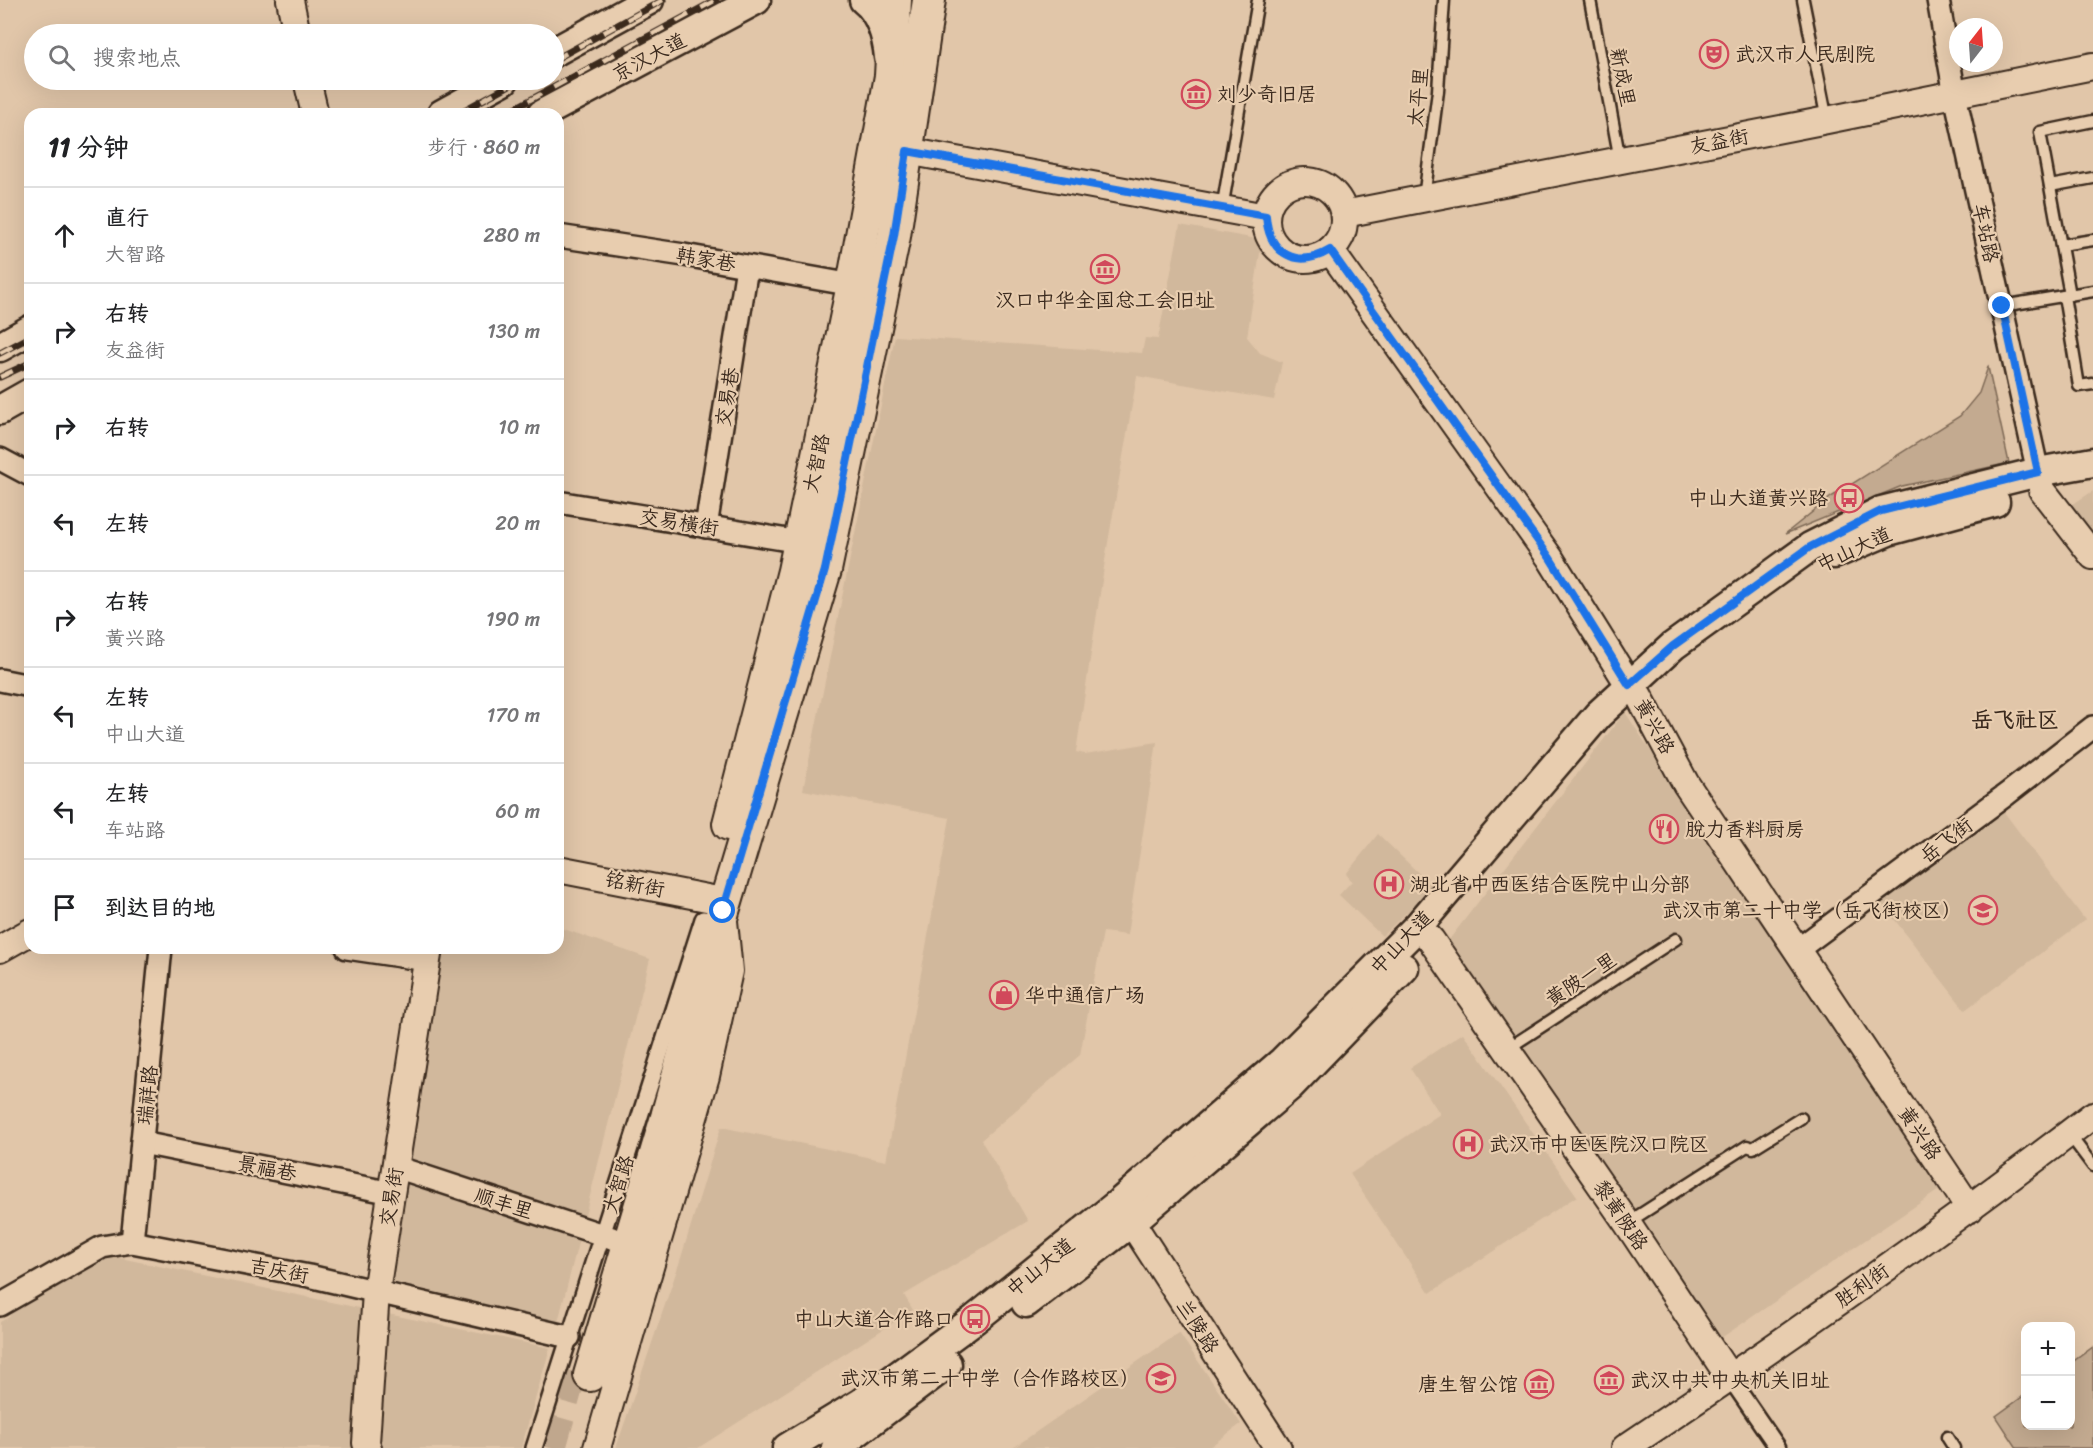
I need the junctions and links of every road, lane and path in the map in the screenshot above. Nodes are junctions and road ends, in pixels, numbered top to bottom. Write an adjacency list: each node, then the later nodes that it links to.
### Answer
1 (290, 0): 12 (street)
2 (649, 0): 13 (main road)
3 (756, 0): 21 (main road, 京汉大道)
4 (864, 0): 15 (main road)
5 (895, 0): 15 (main road, 大智路)
6 (929, 0): 24 (main road, 大智路)
7 (1258, 0): 29 (lane)
8 (1444, 0): 28 (lane, 太平里)
9 (1590, 0): 25 (lane, 新成里)
10 (1803, 0): 22 (lane)
11 (1938, 0): 18 (street, 车站路)
12 (295, 24)
13 (564, 47)
14 (2093, 66): 18 (street, 友益街)
15 (891, 76): 37 (main road, 大智路)
16 (310, 90): 19 (street)
17 (487, 90): 20 (main road)
18 (1955, 95): 22 (street, 友益街); 40 (street, 车站路)
19 (314, 108)
20 (456, 108)
21 (553, 108)
22 (1827, 120): 25 (street, 友益街)
23 (2093, 122): 27 (lane)
24 (907, 151): 29 (street); 60 (main road, 大智路)
25 (1620, 160): 28 (street, 友益街)
26 (2093, 178): 27 (lane)
27 (2050, 186): 34 (lane)
28 (1424, 198): 30 (street, 友益街)
29 (1222, 209): 31 (street)
30 (1344, 214): 31 (street); 35 (street)
31 (1266, 216): 35 (street)
32 (564, 237): 36 (street, 韩家巷)
33 (2093, 240): 34 (lane)
34 (2061, 245): 39 (lane)
35 (1330, 250): 57 (street, 黄兴路)
36 (747, 267): 37 (street, 韩家巷); 52 (street, 交易巷)
37 (853, 285): 53 (main road, 大智路)
38 (2093, 291): 39 (lane)
39 (2067, 295): 40 (lane); 43 (lane)
40 (2002, 306): 50 (street, 车站路)
41 (24, 333): 42 (main road)
42 (0, 347)
43 (2093, 384)
44 (24, 396): 45 (main road)
45 (0, 410)
46 (0, 459): 48 (street)
47 (2093, 462): 50 (main road, 中山大道)
48 (24, 472)
49 (2093, 478): 50 (main road, 中山大道)
50 (2040, 481): 54 (street, 车站路); 57 (main road, 中山大道)
51 (564, 503): 52 (street, 交易横街)
52 (706, 526): 53 (street, 交易横街)
53 (800, 542): 60 (main road, 大智路)
54 (2093, 556)
55 (0, 680): 56 (street)
56 (24, 685)
57 (1634, 690): 61 (main road, 中山大道); 65 (street, 黄兴路)
58 (2093, 727): 65 (street, 岳飞街)
59 (564, 871): 60 (street, 铭新街)
60 (712, 910): 79 (main road, 大智路); 83 (main road, 大智路); 89 (street, 大智路)
61 (1424, 933): 68 (street, 黎黄陂路); 77 (main road, 中山大道)
62 (24, 935): 64 (street)
63 (1676, 939): 68 (lane, 黄陂一里)
64 (0, 949)
65 (1797, 950): 76 (street, 黄兴路)
66 (160, 954): 72 (street, 瑞祥路)
67 (428, 954): 74 (street, 交易街)
68 (1506, 1049): 78 (street, 黎黄陂路)
69 (2093, 1115): 71 (street, 胜利街)
70 (1801, 1118): 78 (lane)
71 (2069, 1134): 73 (lane); 76 (street, 胜利街)
72 (142, 1143): 75 (street, 景福巷); 80 (street, 瑞祥路)
73 (2093, 1166)
74 (396, 1167): 75 (street, 交易街); 79 (street, 顺丰里)
75 (392, 1193): 81 (street, 交易街)
76 (1970, 1209): 84 (street, 胜利街)
77 (1125, 1213): 86 (main road, 中山大道); 91 (street, 兰陵路)
78 (1626, 1222): 84 (street, 黎黄陂路)
79 (607, 1236): 83 (main road, 大智路)
80 (132, 1242): 81 (street, 吉庆街); 82 (street, 吉庆街)
81 (376, 1292): 83 (street, 吉庆街); 87 (street, 交易街)
82 (0, 1305)
83 (577, 1359): 88 (street, 大智路)
84 (1730, 1378): 92 (street, 胜利街); 93 (street, 黎黄陂路)
85 (1947, 1437): 94 (lane)
86 (837, 1441): 90 (main road, 中山大道)
87 (368, 1448)
88 (534, 1448)
89 (597, 1448)
90 (787, 1448)
91 (1278, 1448)
92 (1625, 1448)
93 (1778, 1448)
94 (1954, 1448)

